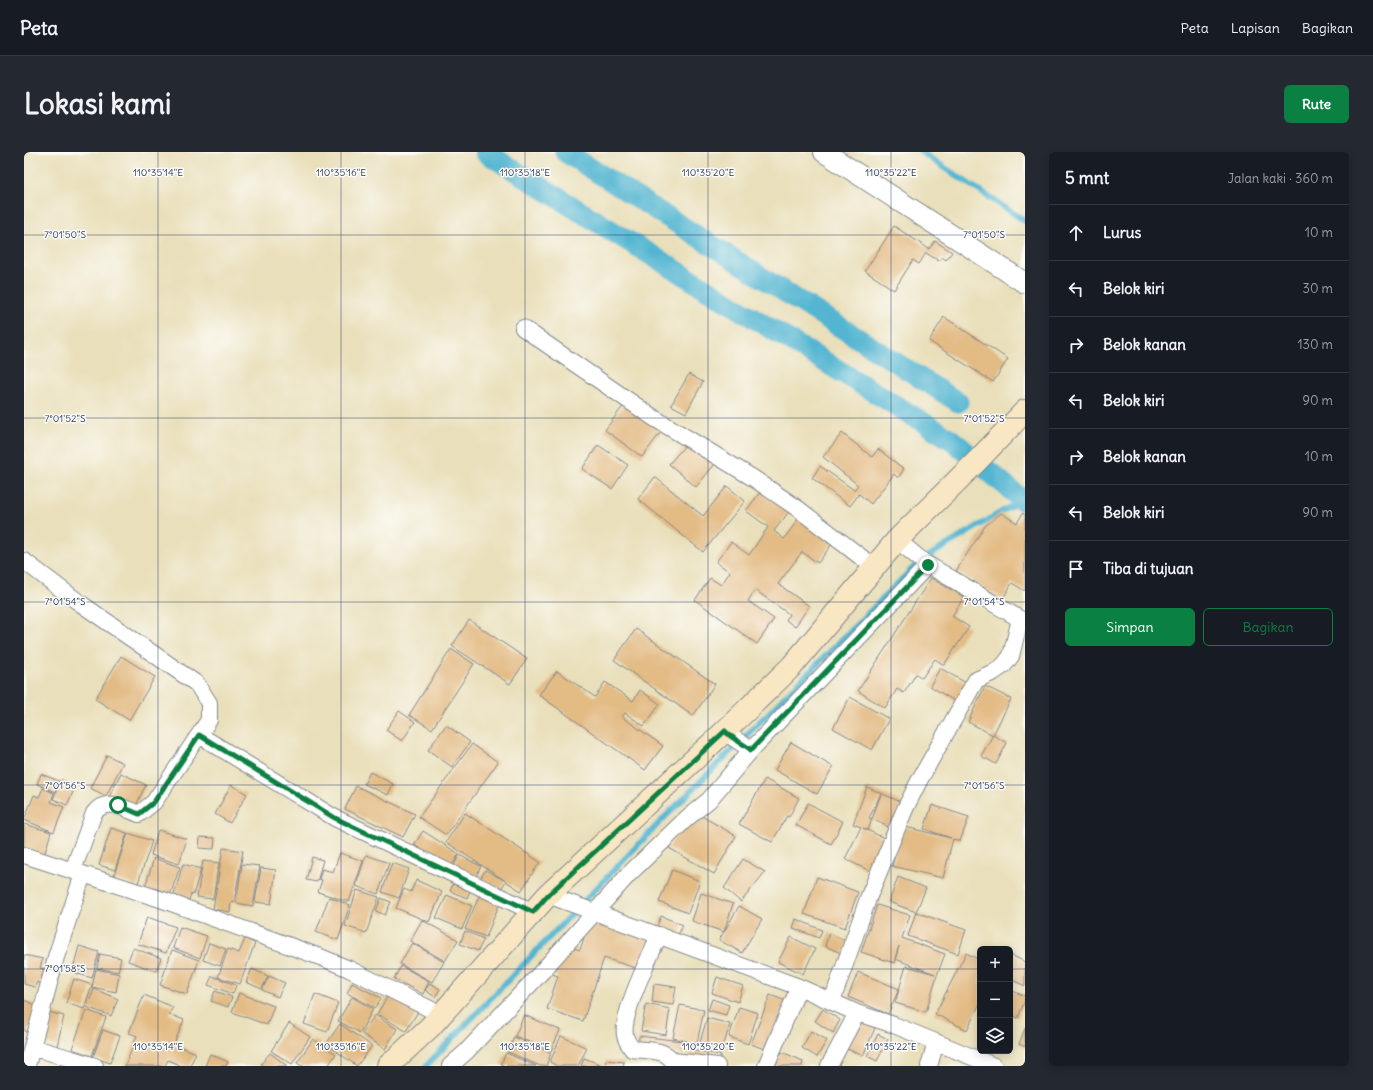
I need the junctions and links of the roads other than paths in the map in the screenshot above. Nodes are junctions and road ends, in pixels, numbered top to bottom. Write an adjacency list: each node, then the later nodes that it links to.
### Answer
1 (824, 152): 2 (street)
2 (1025, 283)
3 (523, 328): 8 (street)
4 (1025, 411): 5 (main road)
5 (902, 544): 7 (street); 8 (main road)
6 (24, 561): 11 (street)
7 (926, 564): 9 (street); 12 (street)
8 (874, 567): 10 (main road)
9 (1022, 621): 20 (street)
10 (727, 733): 12 (street); 15 (main road)
11 (199, 735): 14 (street); 16 (street)
12 (748, 747): 17 (street)
13 (24, 855): 14 (street)
14 (78, 872): 22 (street); 24 (street)
15 (556, 898): 16 (main road); 17 (street)
16 (533, 912): 22 (main road)
17 (595, 912): 18 (street); 29 (street)
18 (658, 935): 19 (street); 25 (street)
19 (799, 987): 20 (street); 31 (street)
20 (832, 1001): 21 (street)
21 (857, 1013): 23 (street); 32 (street)
22 (442, 1015): 28 (main road)
23 (936, 1042): 33 (street); 34 (street)
24 (32, 1047): 26 (street); 27 (street)
25 (674, 1063): 30 (street)
26 (27, 1066)
27 (95, 1066)
28 (388, 1066)
29 (450, 1066)
30 (717, 1066)
31 (766, 1066)
32 (829, 1066)
33 (929, 1066)
34 (994, 1066)

